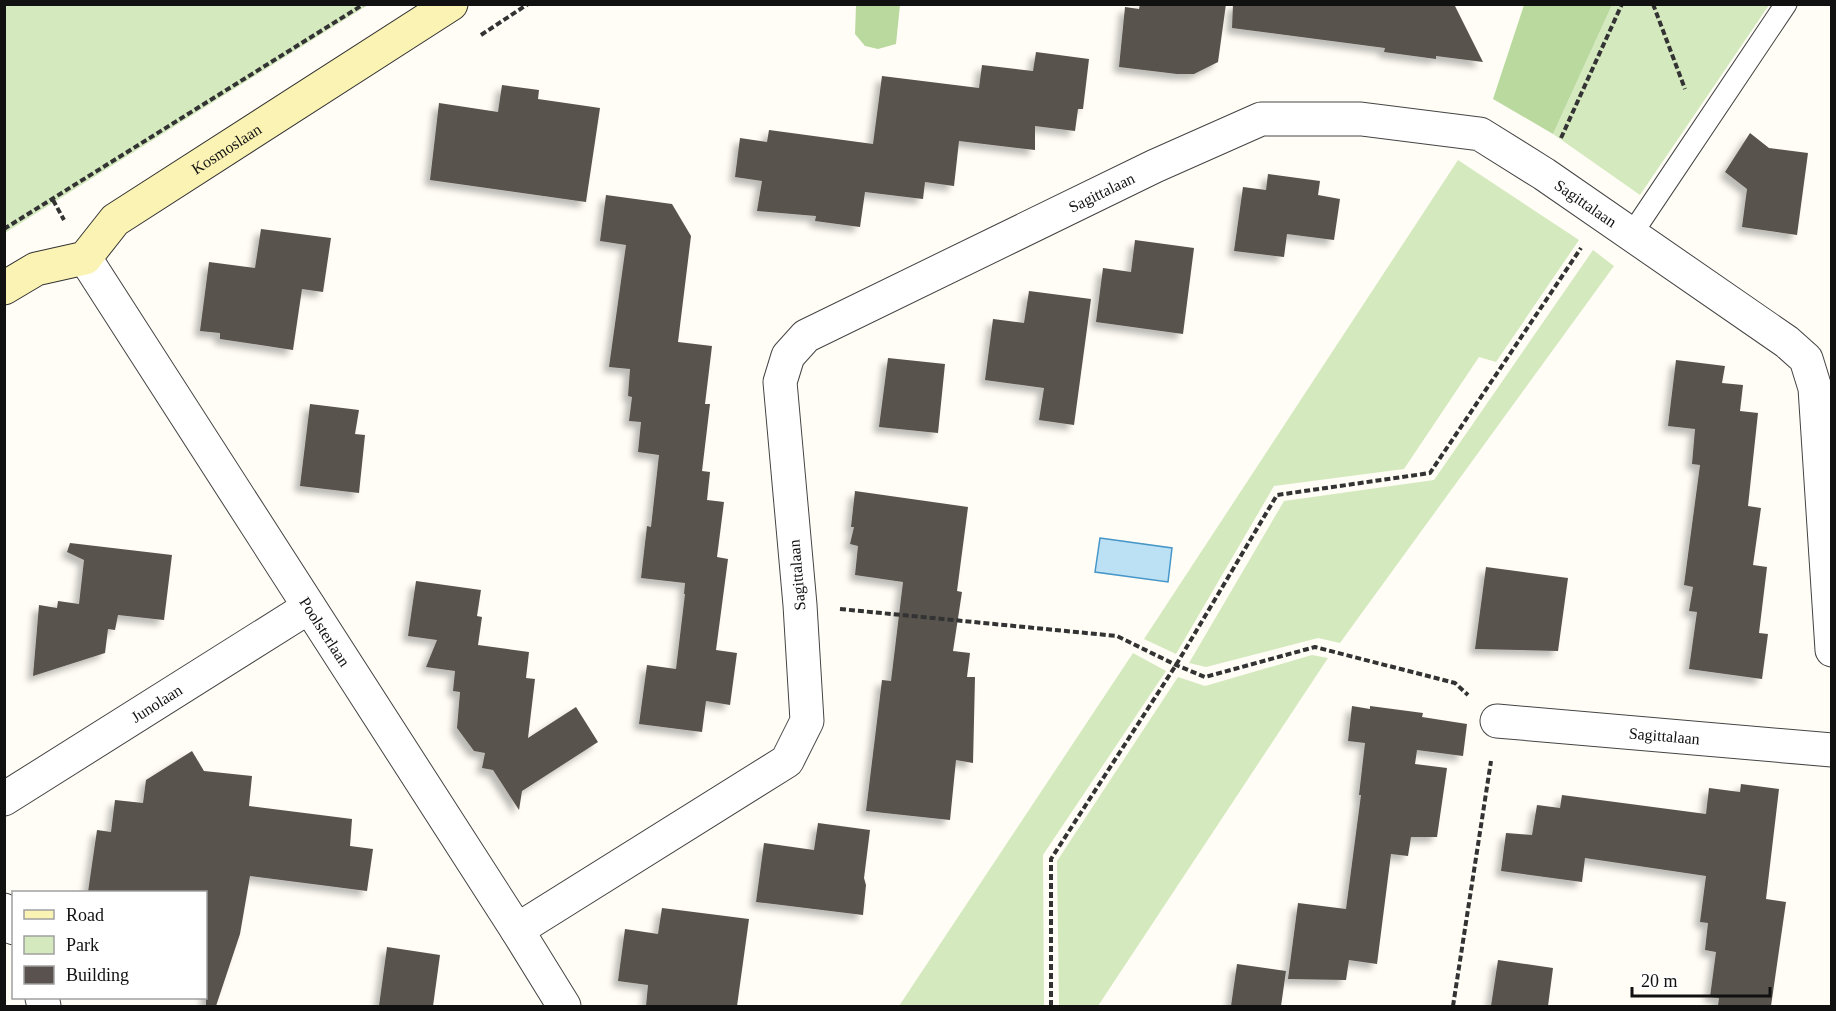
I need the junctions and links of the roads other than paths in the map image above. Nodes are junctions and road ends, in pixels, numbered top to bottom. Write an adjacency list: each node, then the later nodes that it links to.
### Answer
1 (451, 4): 4 (street, Kosmoslaan)
2 (1786, 4): 3 (lane)
3 (1631, 235): 7 (street, Sagittalaan); 13 (street, Sagittalaan)
4 (85, 258): 5 (street); 6 (street, Poolsterlaan)
5 (4, 288)
6 (309, 607): 10 (street, Junolaan); 13 (street, Poolsterlaan)
7 (1832, 650)
8 (1497, 721): 9 (street, Sagittalaan)
9 (1832, 750)
10 (4, 799)
11 (4, 910): 12 (street)
12 (12, 924)
13 (517, 930): 14 (street, Poolsterlaan)
14 (564, 1006)

